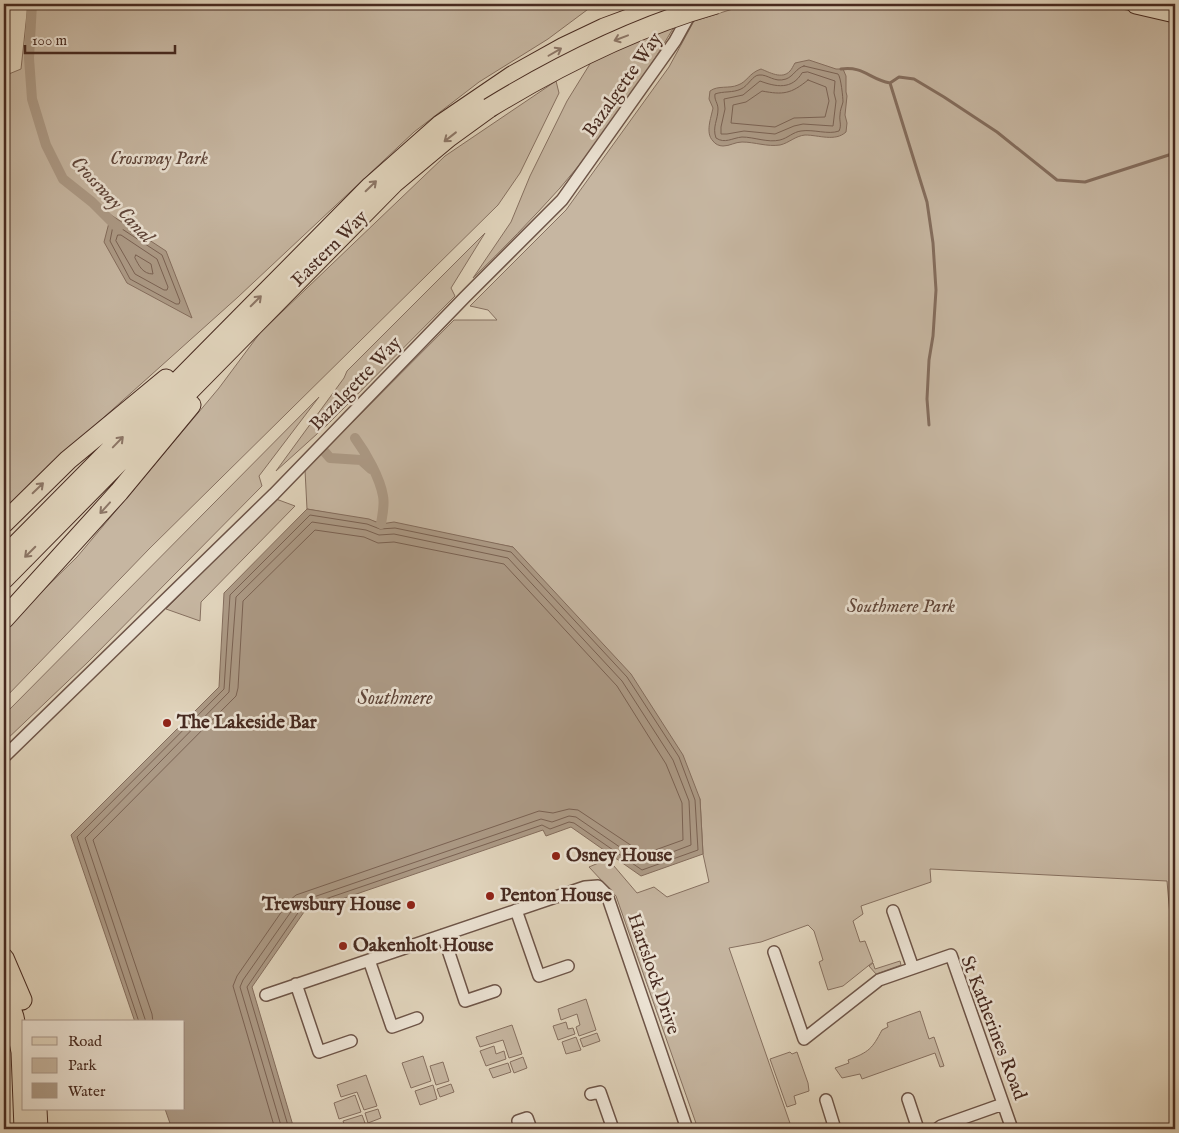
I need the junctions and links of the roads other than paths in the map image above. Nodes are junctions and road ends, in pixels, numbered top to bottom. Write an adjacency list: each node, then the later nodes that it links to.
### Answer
1 (669, 4): 6 (main road, Eastern Way, one-way to 1)
2 (695, 4): 11 (street, Bazalgette Way)
3 (716, 4): 6 (main road, Eastern Way, one-way to 6, bridge)
4 (1136, 4): 5 (main road)
5 (1175, 13)
6 (239, 330): 7 (main road, one-way to 6); 8 (main road, Eastern Way, one-way to 6); 9 (main road, Eastern Way, one-way to 9); 10 (main road, one-way to 10)
7 (4, 523)
8 (4, 558)
9 (4, 579)
10 (4, 618)
11 (4, 757)
12 (516, 910): 14 (street, Hartslock Drive); 18 (street); 39 (street, Hartslock Drive)
13 (893, 910): 19 (street)
14 (443, 935): 17 (street, Hartslock Drive); 22 (street)
15 (774, 952): 19 (street, St Katherines Road)
16 (4, 958): 25 (main road)
17 (369, 960): 20 (street, Hartslock Drive); 24 (street)
18 (568, 966)
19 (913, 968): 31 (street, St Katherines Road)
20 (296, 984): 23 (street, Hartslock Drive); 26 (street)
21 (4, 988): 27 (main road)
22 (495, 991)
23 (266, 995)
24 (417, 1018)
25 (27, 1020)
26 (351, 1041)
27 (22, 1078)
28 (591, 1094): 38 (street)
29 (908, 1099): 41 (street)
30 (826, 1100): 40 (street)
31 (1003, 1104): 42 (street); 43 (street, St Katherines Road)
32 (23, 1110): 35 (main road)
33 (37, 1110): 36 (main road)
34 (518, 1121): 37 (street)
35 (24, 1129)
36 (38, 1129)
37 (531, 1129)
38 (613, 1129)
39 (688, 1129)
40 (835, 1129)
41 (918, 1129)
42 (937, 1129)
43 (1012, 1129)

